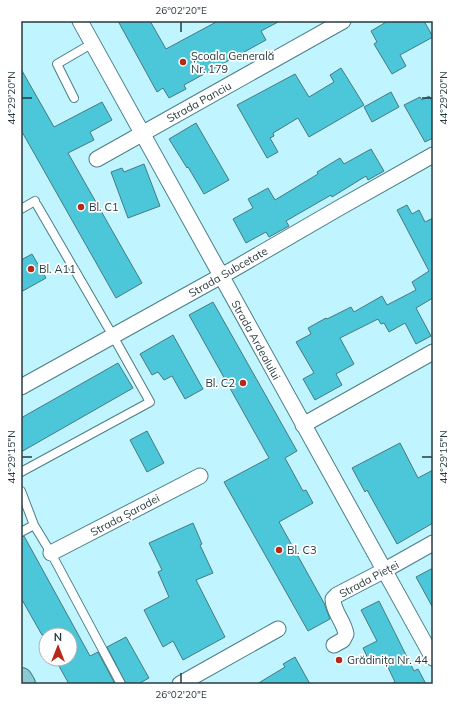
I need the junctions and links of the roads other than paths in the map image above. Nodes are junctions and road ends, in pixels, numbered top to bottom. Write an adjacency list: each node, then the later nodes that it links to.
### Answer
1 (80, 21): 3 (street, Strada Ardealului)
2 (343, 21): 5 (street, Strada Panciu)
3 (93, 43): 4 (lane); 5 (street, Strada Ardealului)
4 (74, 98)
5 (143, 133): 7 (street, Strada Panciu); 9 (street, Strada Ardealului)
6 (433, 155): 9 (street, Strada Subcetate)
7 (97, 159)
8 (21, 209): 10 (lane)
9 (221, 276): 10 (street, Strada Subcetate); 13 (street, Strada Ardealului)
10 (114, 336): 12 (street, Strada Subcetate); 14 (lane)
11 (433, 352): 13 (street)
12 (21, 387)
13 (303, 425): 21 (street, Strada Ardealului)
14 (21, 472)
15 (200, 476): 20 (street, Strada Șaradei)
16 (21, 491): 17 (lane)
17 (34, 525): 18 (lane); 20 (lane)
18 (21, 532)
19 (433, 543): 21 (street, Strada Pieței)
20 (51, 553): 27 (lane)
21 (385, 570): 23 (street, Strada Pieței); 24 (street, Strada Ardealului)
22 (278, 628): 28 (street)
23 (334, 645)
24 (433, 658)
25 (21, 679): 26 (main road)
26 (24, 684)
27 (121, 684)
28 (180, 684)

